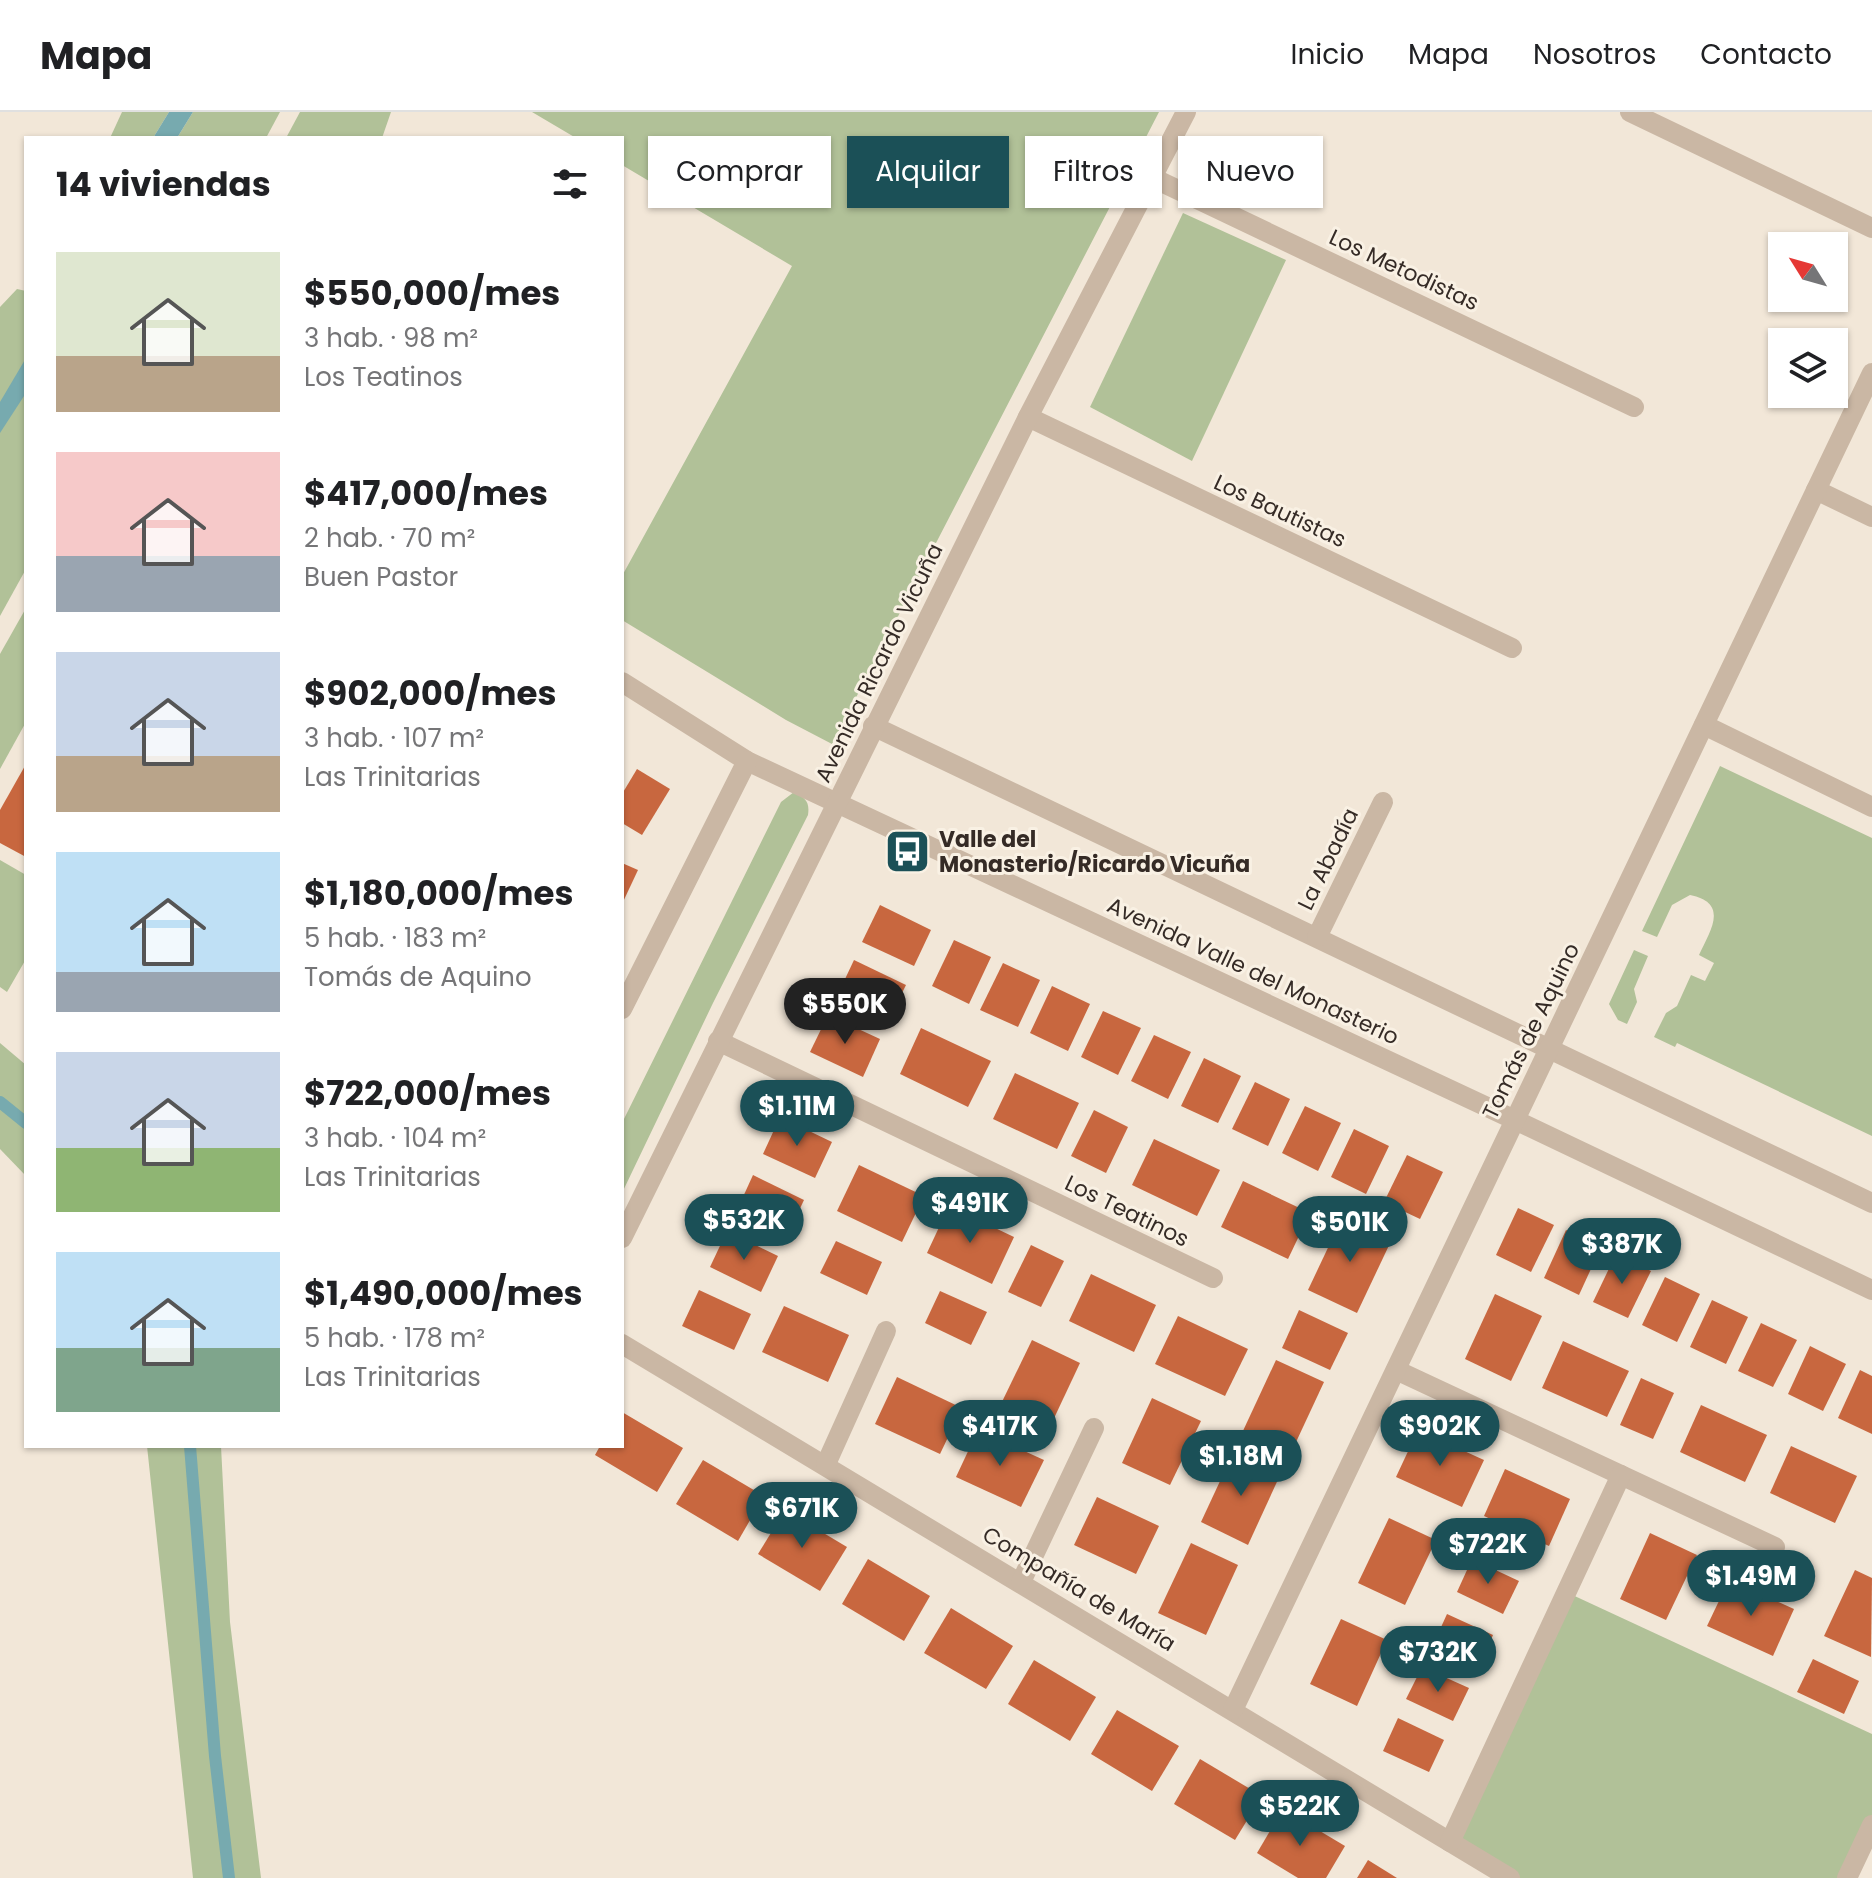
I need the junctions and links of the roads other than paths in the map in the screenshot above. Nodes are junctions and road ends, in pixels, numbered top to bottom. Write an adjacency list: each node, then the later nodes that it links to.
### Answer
1 (1186, 112): 3 (street, Avenida Ricardo Vicuña)
2 (1630, 112): 6 (street)
3 (1162, 160)
4 (1162, 182): 8 (street, Los Metodistas)
5 (1137, 208): 9 (street, Avenida Ricardo Vicuña)
6 (1872, 228)
7 (1872, 373): 10 (street, Tomás de Aquino)
8 (1634, 407)
9 (1028, 417): 12 (street, Los Bautistas); 15 (street, Avenida Ricardo Vicuña)
10 (1816, 490): 11 (street); 14 (street, Tomás de Aquino)
11 (1872, 517)
12 (1512, 648)
13 (624, 683): 16 (street, Avenida Valle del Monasterio)
14 (1704, 725): 19 (street); 23 (street, Tomás de Aquino)
15 (873, 726): 18 (street, Avenida Ricardo Vicuña); 20 (street)
16 (747, 761): 18 (street, Avenida Valle del Monasterio); 21 (street)
17 (1383, 802): 20 (street, La Abadía)
18 (836, 804): 22 (street, Avenida Ricardo Vicuña); 24 (street, Avenida Valle del Monasterio)
19 (1872, 807)
20 (1317, 937): 23 (street)
21 (624, 1005)
22 (718, 1041): 26 (street, Avenida Ricardo Vicuña); 27 (street, Los Teatinos)
23 (1549, 1049): 24 (street, Tomás de Aquino); 25 (street)
24 (1515, 1120): 28 (street, Avenida Valle del Monasterio); 31 (street, Tomás de Aquino)
25 (1872, 1203)
26 (624, 1234)
27 (1213, 1278)
28 (1872, 1290)
29 (886, 1331): 33 (street)
30 (624, 1345): 33 (street, Compañía de María)
31 (1396, 1370): 34 (street); 37 (street, Tomás de Aquino)
32 (1094, 1428): 36 (street)
33 (826, 1464): 36 (street, Compañía de María)
34 (1621, 1475): 35 (street); 39 (street)
35 (1775, 1547)
36 (1021, 1582): 37 (street, Compañía de María)
37 (1233, 1710): 39 (street, Compañía de María)
38 (1872, 1825): 41 (street)
39 (1450, 1842): 40 (street, Compañía de María)
40 (1510, 1878)
41 (1847, 1878)

